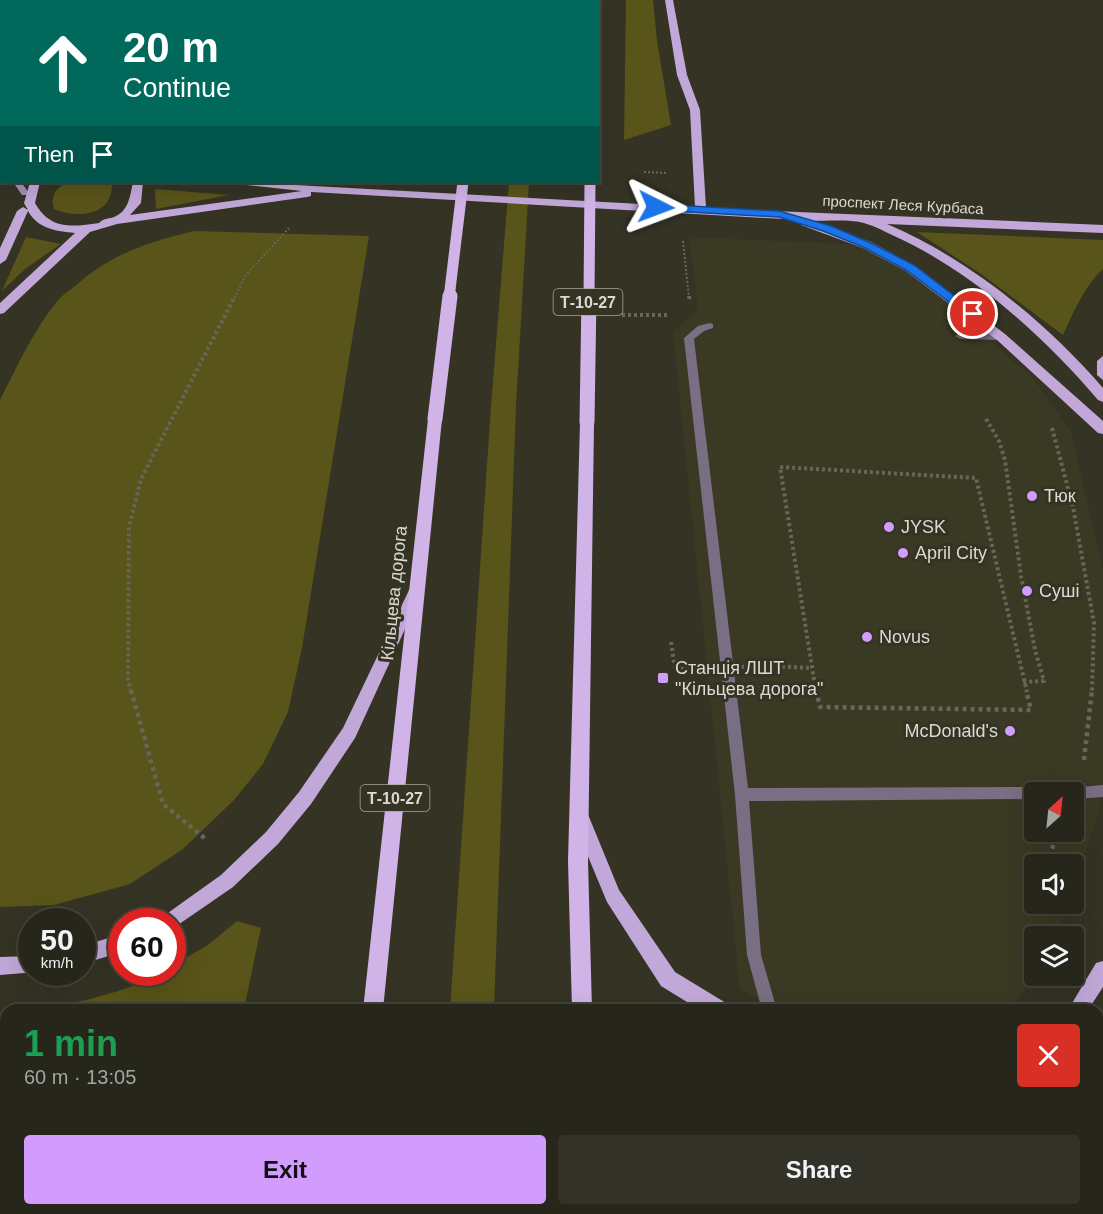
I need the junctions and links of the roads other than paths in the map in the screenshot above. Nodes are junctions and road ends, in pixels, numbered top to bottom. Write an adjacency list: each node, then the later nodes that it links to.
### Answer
1 (669, 0): 10 (main road)
2 (18, 183): 9 (main road)
3 (34, 183): 9 (main road)
4 (138, 183): 14 (main road)
5 (255, 183): 8 (main road)
6 (463, 183): 26 (highway, Кільцева дорога / Т-10-27, bridge)
7 (590, 183): 31 (highway, Т-10-27, bridge)
8 (330, 191): 10 (main road, проспект Леся Курбаса); 14 (main road)
9 (25, 193): 11 (main road)
10 (701, 210): 12 (main road, проспект Леся Курбаса)
11 (23, 211): 15 (main road); 17 (main road)
12 (779, 214): 13 (main road, проспект Леся Курбаса); 21 (main road)
13 (868, 220): 16 (main road, проспект Леся Курбаса); 24 (main road)
14 (106, 222): 15 (main road)
15 (86, 229): 18 (main road)
16 (1103, 229)
17 (0, 260)
18 (0, 310)
19 (710, 326): 30 (street)
20 (960, 336): 21 (street)
21 (1001, 337): 25 (main road)
22 (1103, 361): 23 (main road)
23 (1103, 375)
24 (1103, 398)
25 (1103, 429)
26 (417, 587): 32 (main road); 36 (highway, Кільцева дорога / Т-10-27)
27 (1103, 791): 28 (street)
28 (1084, 792)
29 (1024, 794): 30 (street)
30 (742, 795): 39 (street)
31 (578, 810): 37 (highway, Т-10-27); 38 (main road)
32 (186, 910)
33 (18, 965): 34 (main road)
34 (0, 966)
35 (1103, 970): 40 (main road)
36 (373, 1004)
37 (582, 1004)
38 (709, 1004)
39 (768, 1004)
40 (1081, 1004)

